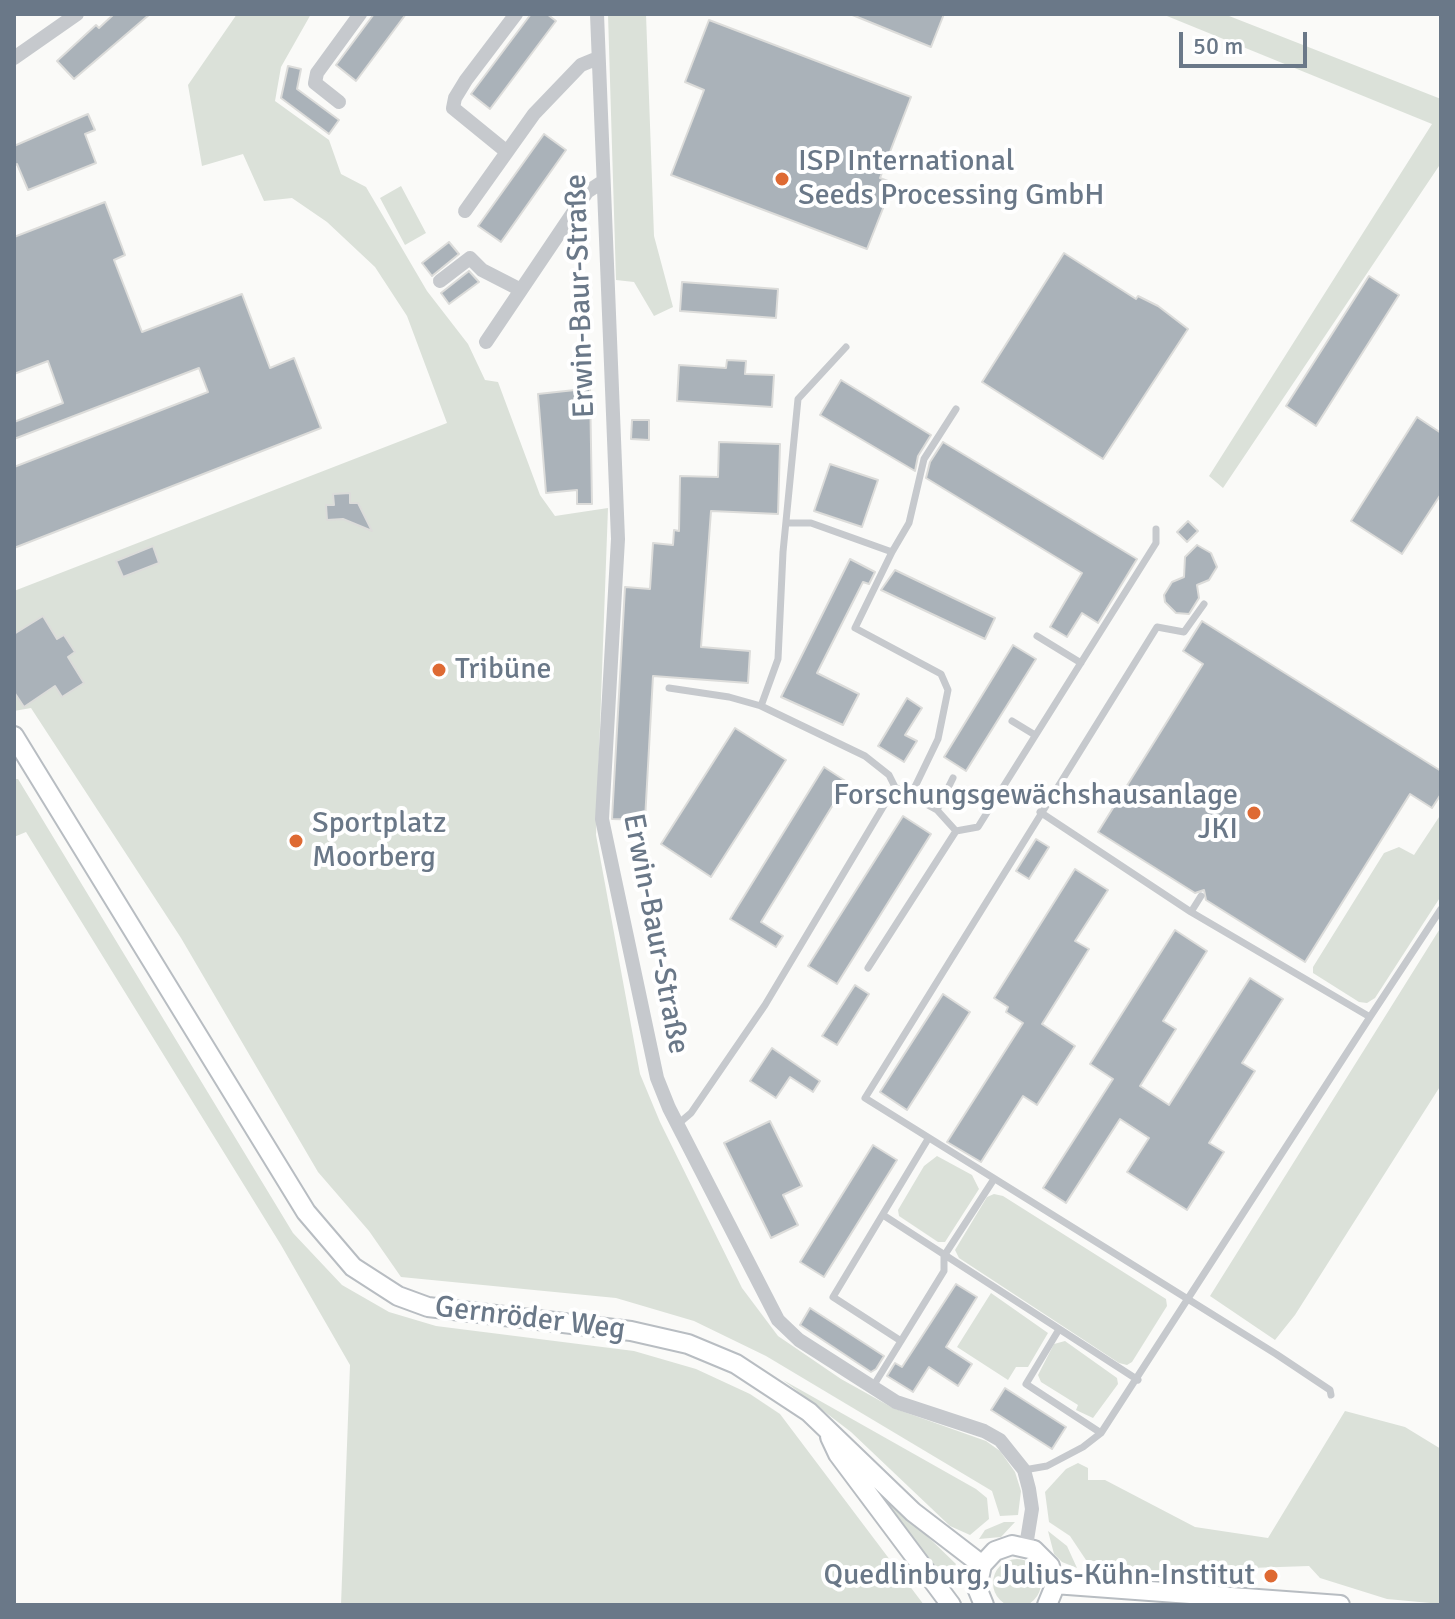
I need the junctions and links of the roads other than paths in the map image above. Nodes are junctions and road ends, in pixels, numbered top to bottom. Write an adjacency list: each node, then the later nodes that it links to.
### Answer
1 (77, 14): 5 (street)
2 (360, 14): 7 (street)
3 (516, 14): 8 (street)
4 (597, 14): 6 (street, Erwin-Baur-Straße)
5 (14, 58)
6 (598, 58): 8 (street); 9 (street, Erwin-Baur-Straße)
7 (339, 102)
8 (507, 152): 10 (street)
9 (602, 182): 12 (street); 38 (street, Erwin-Baur-Straße)
10 (465, 211)
11 (440, 281): 12 (street)
12 (521, 290): 13 (street)
13 (486, 342)
14 (846, 347): 16 (lane)
15 (956, 409): 18 (lane)
16 (786, 523): 18 (lane); 23 (lane)
17 (1156, 529): 21 (lane)
18 (892, 552): 29 (lane)
19 (1204, 604): 31 (lane)
20 (1037, 636): 21 (lane)
21 (1081, 663): 25 (lane)
22 (669, 688): 23 (lane)
23 (761, 706): 28 (lane)
24 (1012, 721): 25 (lane)
25 (1035, 735): 32 (lane)
26 (14, 736): 49 (main road, Gernröder Weg)
27 (953, 778): 30 (lane)
28 (895, 787): 29 (lane); 38 (lane)
29 (911, 795): 30 (lane)
30 (937, 810): 32 (lane)
31 (1040, 812): 35 (lane); 39 (lane)
32 (956, 831): 36 (lane)
33 (1201, 896): 35 (lane)
34 (1441, 909): 37 (lane)
35 (1191, 912): 37 (lane)
36 (868, 968)
37 (1370, 1017): 43 (lane)
38 (677, 1125): 47 (street, Erwin-Baur-Straße)
39 (928, 1139): 40 (lane); 41 (lane)
40 (994, 1179): 42 (lane); 43 (lane)
41 (883, 1215): 42 (lane); 45 (lane)
42 (944, 1256): 44 (lane); 45 (lane)
43 (1188, 1300): 46 (lane); 48 (lane)
44 (1058, 1331): 46 (lane); 50 (lane)
45 (901, 1341): 47 (lane)
46 (1138, 1380): 50 (lane)
47 (872, 1388): 51 (street, Erwin-Baur-Straße)
48 (1331, 1395)
49 (823, 1423): 53 (main road, Gernröder Weg); 56 (main road)
50 (1101, 1433): 51 (lane)
51 (1024, 1470): 52 (street)
52 (1026, 1546): 53 (main road); 54 (main road)
53 (982, 1565): 57 (main road)
54 (1054, 1584): 55 (main road); 58 (main road)
55 (1229, 1600): 59 (main road)
56 (951, 1605)
57 (984, 1605)
58 (1047, 1605)
59 (1340, 1605)

